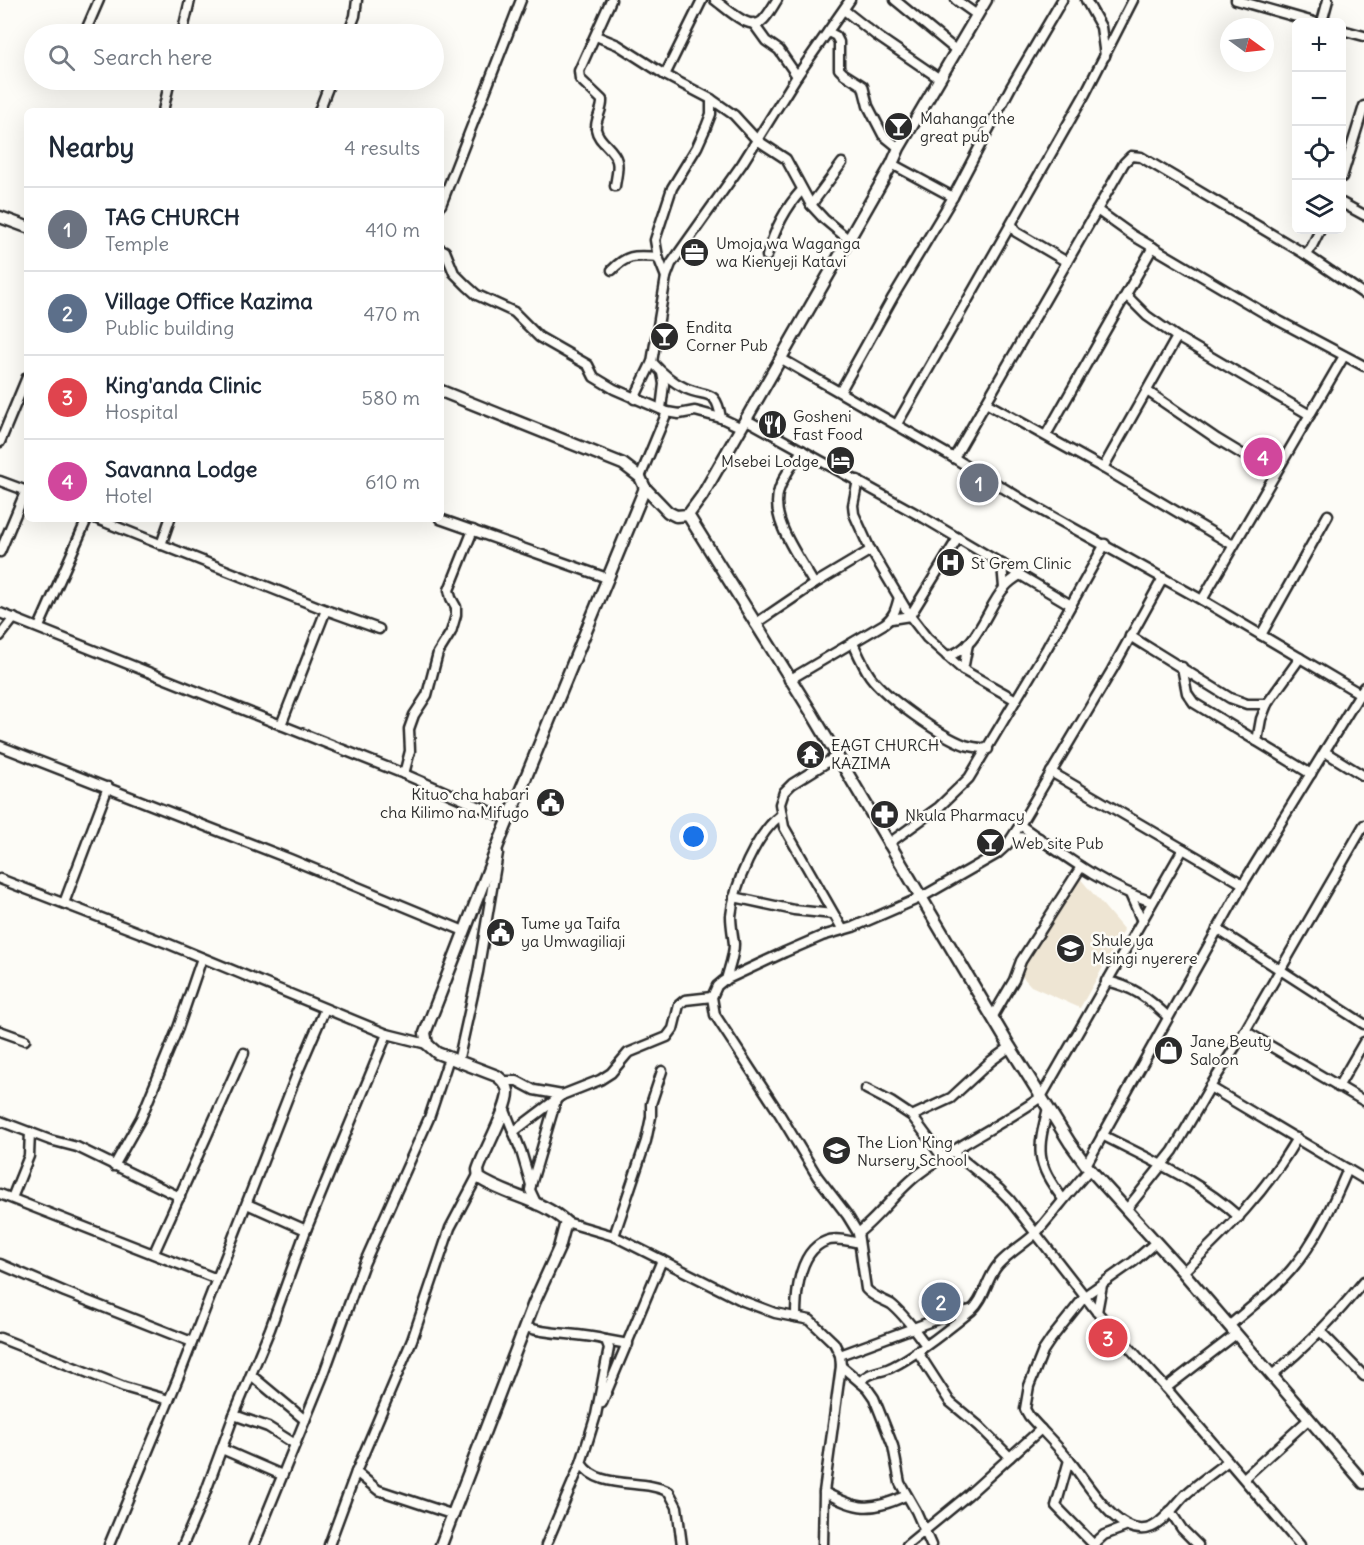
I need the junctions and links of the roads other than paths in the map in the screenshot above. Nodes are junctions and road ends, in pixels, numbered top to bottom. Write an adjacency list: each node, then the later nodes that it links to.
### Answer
1 (99, 0): 24 (street)
2 (190, 0): 25 (street)
3 (357, 0): 26 (street)
4 (521, 0): 49 (street)
5 (611, 0): 29 (street)
6 (715, 0): 23 (street)
7 (777, 0): 23 (street)
8 (850, 0): 19 (street)
9 (895, 0): 31 (street)
10 (956, 0): 20 (street)
11 (986, 0): 20 (street)
12 (1062, 0): 50 (street)
13 (1086, 0): 32 (street)
14 (1133, 0): 32 (street)
15 (1236, 0): 18 (street)
16 (1328, 0): 22 (street)
17 (700, 1): 33 (street)
18 (1253, 2): 21 (street)
19 (844, 10): 28 (street); 35 (street)
20 (977, 15): 31 (street)
21 (1302, 18)
22 (1323, 18)
23 (753, 23): 34 (street)
24 (87, 24)
25 (184, 24)
26 (352, 24)
27 (1346, 31): 30 (street)
28 (828, 32): 34 (street); 43 (street)
29 (596, 36): 33 (street); 47 (street)
30 (1364, 36)
31 (957, 51): 35 (street)
32 (1105, 57): 56 (street)
33 (665, 75): 38 (street)
34 (797, 75): 42 (street)
35 (940, 79): 43 (street)
36 (168, 90): 40 (street)
37 (327, 90): 41 (street)
38 (711, 99): 42 (street); 64 (street)
39 (1364, 106): 44 (street)
40 (164, 108)
41 (320, 108)
42 (757, 140): 48 (street); 67 (street)
43 (899, 148): 46 (street)
44 (1346, 162)
45 (842, 163): 51 (street)
46 (892, 164): 50 (street); 59 (street)
47 (615, 186)
48 (802, 190): 51 (street); 63 (street)
49 (444, 197)
50 (953, 197): 79 (street)
51 (811, 205): 59 (street)
52 (1346, 206): 54 (street)
53 (1097, 210): 60 (street); 62 (street); 65 (street)
54 (1364, 215)
55 (0, 217): 57 (street)
56 (1012, 224): 65 (street); 86 (street)
57 (24, 226)
58 (1318, 234): 62 (street)
59 (848, 239): 72 (street)
60 (1153, 247): 69 (street); 71 (street)
61 (444, 250): 80 (street)
62 (1305, 254): 68 (street)
63 (767, 256)
64 (658, 257): 66 (street); 67 (street)
65 (1067, 262): 81 (street)
66 (612, 270)
67 (666, 277): 73 (street)
68 (1364, 294)
69 (1126, 295): 70 (street); 87 (street)
70 (1177, 337): 77 (street); 83 (street)
71 (1344, 356): 74 (street); 83 (street)
72 (780, 358): 79 (street); 85 (street)
73 (652, 362): 75 (street); 80 (street)
74 (1364, 366)
75 (662, 373): 82 (street); 84 (street)
76 (24, 384): 88 (street)
77 (1147, 391): 91 (street); 92 (street)
78 (444, 392): 93 (street)
79 (840, 392): 86 (street)
80 (634, 399): 82 (street)
81 (986, 403): 87 (street); 90 (street)
82 (664, 411): 84 (street); 93 (street)
83 (1310, 415): 92 (street)
84 (721, 418): 85 (street)
85 (743, 423): 89 (street); 99 (street)
86 (897, 424): 90 (street)
87 (1046, 435): 91 (street)
88 (0, 442)
89 (802, 450): 94 (street); 118 (street)
90 (954, 458): 107 (street)
91 (1103, 468): 109 (street)
92 (1275, 474): 109 (street)
93 (640, 477): 96 (street)
94 (858, 480): 106 (street); 110 (street)
95 (0, 481): 97 (street)
96 (645, 488): 99 (street); 116 (street)
97 (24, 489)
98 (24, 495): 111 (street)
99 (688, 515): 128 (street)
100 (1328, 515): 131 (street)
101 (444, 520): 105 (street)
102 (86, 522): 129 (street)
103 (104, 522): 108 (street)
104 (169, 522): 108 (street)
105 (473, 530): 116 (street); 153 (street)
106 (958, 537): 114 (street); 125 (street)
107 (1105, 544): 117 (street); 122 (street)
108 (161, 545): 123 (street)
109 (1233, 545): 121 (street)
110 (871, 550): 112 (street); 113 (street)
111 (0, 552)
112 (860, 556): 113 (street); 118 (street)
113 (878, 562): 120 (street)
114 (1002, 564): 115 (street); 119 (street)
115 (1020, 575): 119 (street); 122 (street)
116 (607, 578): 158 (street)
117 (1163, 578): 121 (street); 133 (street)
118 (814, 584): 128 (street)
119 (1004, 588): 135 (street)
120 (899, 597): 125 (street); 127 (street)
121 (1202, 600): 131 (street)
122 (1071, 605): 142 (street)
123 (326, 610): 130 (street); 144 (street)
124 (0, 613): 126 (street)
125 (910, 616): 127 (street); 136 (street)
126 (14, 618): 129 (street); 132 (street)
127 (891, 619): 134 (street)
128 (755, 624): 140 (street)
129 (39, 627): 144 (street)
130 (379, 628)
131 (1261, 635): 137 (street)
132 (0, 636)
133 (1130, 636): 138 (street); 152 (street)
134 (853, 643): 140 (street); 147 (street)
135 (969, 643): 136 (street); 139 (street)
136 (947, 656): 139 (street)
137 (1300, 658): 141 (street); 143 (street)
138 (1182, 667): 143 (street); 145 (street)
139 (963, 670): 142 (street)
140 (789, 680): 150 (street)
141 (1363, 692): 149 (street)
142 (1016, 700): 148 (street)
143 (1267, 704): 145 (street)
144 (282, 725): 153 (street)
145 (1257, 741): 154 (street)
146 (0, 746): 156 (street)
147 (966, 746): 148 (street); 151 (street)
148 (988, 749): 151 (street)
149 (1325, 752): 154 (street); 155 (street)
150 (837, 756): 157 (street); 164 (street)
151 (978, 763): 164 (street)
152 (1051, 772): 159 (street); 165 (street)
153 (404, 774): 158 (street)
154 (1311, 774): 168 (street)
155 (1364, 776)
156 (108, 788): 173 (street); 178 (street)
157 (781, 815): 170 (street); 174 (street)
158 (510, 820): 163 (street)
159 (1020, 825): 161 (street); 162 (street)
160 (1364, 825): 180 (street)
161 (1013, 837): 162 (street); 171 (street)
162 (1039, 838): 166 (street)
163 (501, 840): 178 (street); 196 (street)
164 (888, 844): 171 (street)
165 (1183, 849): 168 (street); 172 (street)
166 (1081, 867): 169 (street); 185 (street)
167 (0, 879): 173 (street)
168 (1243, 884): 176 (street)
169 (1130, 894): 172 (street); 175 (street)
170 (734, 897): 174 (street); 181 (street)
171 (922, 897): 177 (street); 185 (street)
172 (1152, 902): 175 (street)
173 (64, 903): 179 (street)
174 (833, 914): 177 (street)
175 (1142, 921): 182 (street)
176 (1217, 929): 180 (street); 186 (street)
177 (843, 930): 181 (street)
178 (464, 931): 193 (street)
179 (202, 958): 184 (street); 216 (street)
180 (1281, 970): 187 (street); 189 (street)
181 (726, 980): 183 (street)
182 (1106, 981): 186 (street); 203 (street)
183 (712, 997): 202 (street); 234 (street)
184 (325, 1009): 190 (street); 226 (street)
185 (993, 1016): 194 (street)
186 (1168, 1017): 211 (street)
187 (1364, 1024)
188 (0, 1031): 191 (street)
189 (1245, 1031): 199 (street); 200 (street)
190 (387, 1034): 193 (street); 231 (street)
191 (25, 1040)
192 (1364, 1042): 200 (street)
193 (427, 1044): 196 (street)
194 (1010, 1047): 203 (street); 207 (street)
195 (244, 1053): 223 (street)
196 (453, 1060): 198 (street); 268 (street)
197 (662, 1071): 233 (street)
198 (503, 1081): 202 (street); 205 (street)
199 (1210, 1087): 212 (street); 215 (street)
200 (1338, 1087): 204 (street)
201 (866, 1089): 207 (street)
202 (559, 1097): 210 (street); 221 (street)
203 (1041, 1097): 206 (street); 213 (street)
204 (1364, 1101)
205 (504, 1108): 210 (street); 219 (street)
206 (1048, 1108): 217 (street); 225 (street)
207 (912, 1116): 214 (street)
208 (0, 1121): 209 (street)
209 (30, 1132): 216 (street); 224 (street)
210 (513, 1132): 221 (street)
211 (1102, 1135): 215 (street); 217 (street)
212 (1297, 1138): 218 (street); 229 (street)
213 (953, 1152): 214 (street); 232 (street)
214 (943, 1158): 234 (street)
215 (1162, 1164): 228 (street); 229 (street)
216 (114, 1166): 223 (street)
217 (1088, 1167): 225 (street); 228 (street)
218 (1348, 1169): 220 (street); 249 (street)
219 (478, 1175): 227 (street); 276 (street)
220 (1364, 1179)
221 (531, 1185): 227 (street)
222 (0, 1194): 224 (street)
223 (180, 1197): 236 (street)
224 (12, 1198): 236 (street)
225 (1063, 1199): 232 (street)
226 (247, 1204): 231 (street); 240 (street)
227 (537, 1205): 230 (street)
228 (1126, 1210): 235 (street)
229 (1239, 1217): 239 (street)
230 (566, 1222): 233 (street); 247 (street)
231 (306, 1230): 260 (street)
232 (1035, 1234): 243 (street); 244 (street)
233 (614, 1236): 237 (street)
234 (859, 1238): 246 (street); 248 (street)
235 (1156, 1242): 239 (street); 242 (street)
236 (154, 1253): 240 (street)
237 (662, 1260): 246 (street); 254 (street)
238 (0, 1264): 253 (street)
239 (1183, 1272): 249 (street)
240 (217, 1278): 253 (street)
241 (1364, 1281): 250 (street)
242 (1102, 1285): 243 (street); 245 (street)
243 (1086, 1295): 245 (street); 269 (street)
244 (973, 1309): 248 (street); 255 (street)
245 (1097, 1312): 263 (street)
246 (796, 1317): 257 (street)
247 (525, 1328): 252 (street); 285 (street)
248 (914, 1330): 255 (street); 257 (street)
249 (1232, 1330): 259 (street); 263 (street)
250 (1320, 1331): 259 (street); 261 (street)
251 (0, 1338): 264 (street)
252 (606, 1340): 254 (street); 265 (street)
253 (192, 1342): 264 (street)
254 (628, 1344): 265 (street)
255 (926, 1345): 256 (street)
256 (917, 1351): 262 (street); 272 (street)
257 (840, 1355): 258 (street)
258 (841, 1366): 262 (street); 280 (street)
259 (1272, 1374): 267 (street)
260 (251, 1375): 266 (street); 268 (street)
261 (1364, 1376)
262 (860, 1382): 281 (street)
263 (1166, 1388): 274 (street)
264 (169, 1400): 288 (street)
265 (596, 1414): 275 (street)
266 (234, 1415): 270 (street); 271 (street)
267 (1309, 1419): 278 (street); 279 (street)
268 (305, 1420): 270 (street)
269 (1041, 1430): 272 (street); 273 (street)
270 (295, 1444): 277 (street)
271 (222, 1449): 277 (street); 289 (street)
272 (1010, 1457): 287 (street)
273 (1069, 1460): 286 (street); 299 (street)
274 (1228, 1461): 278 (street); 284 (street)
275 (581, 1463): 293 (street); 294 (street)
276 (356, 1472): 285 (street); 291 (street)
277 (282, 1475): 290 (street)
278 (1244, 1478): 301 (street)
279 (1364, 1483)
280 (824, 1492): 282 (street); 283 (street)
281 (905, 1496): 282 (street); 287 (street)
282 (839, 1500): 283 (street)
283 (823, 1507): 295 (street)
284 (1170, 1511): 286 (street); 300 (street)
285 (454, 1515): 292 (street)
286 (1128, 1526): 299 (street)
287 (923, 1533): 296 (street); 297 (street); 298 (street)
288 (111, 1545)
289 (183, 1545)
290 (254, 1545)
291 (329, 1545)
292 (441, 1545)
293 (546, 1545)
294 (682, 1545)
295 (823, 1545)
296 (907, 1545)
297 (919, 1545)
298 (931, 1545)
299 (1094, 1545)
300 (1198, 1545)
301 (1300, 1545)

